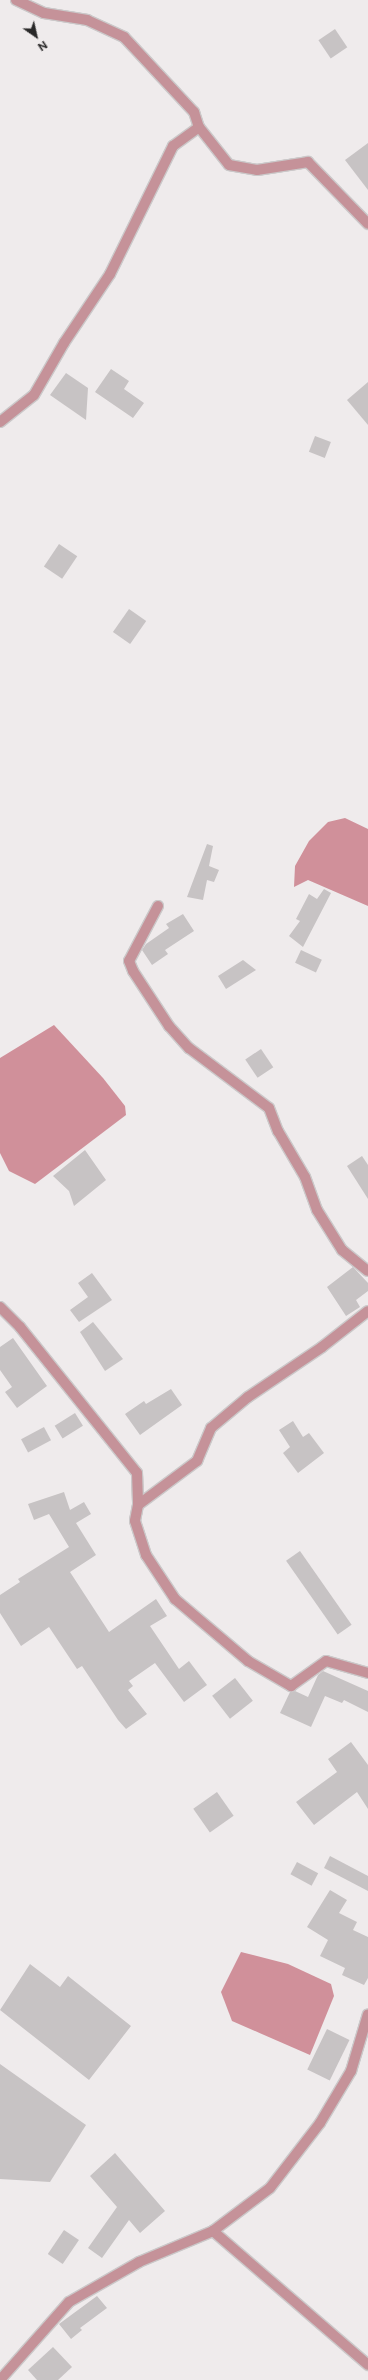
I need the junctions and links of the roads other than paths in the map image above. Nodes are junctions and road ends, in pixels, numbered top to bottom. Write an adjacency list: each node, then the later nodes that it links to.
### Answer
1 (16, 0): 2 (street)
2 (199, 127): 3 (street); 4 (street)
3 (368, 224)
4 (0, 422)
5 (158, 906): 6 (street)
6 (368, 1272)
7 (0, 1307): 9 (street)
8 (368, 1311): 9 (street)
9 (138, 1505): 10 (street)
10 (368, 1673)
11 (368, 2014): 12 (street)
12 (214, 2231): 13 (street); 14 (street)
13 (368, 2365)
14 (0, 2380)

